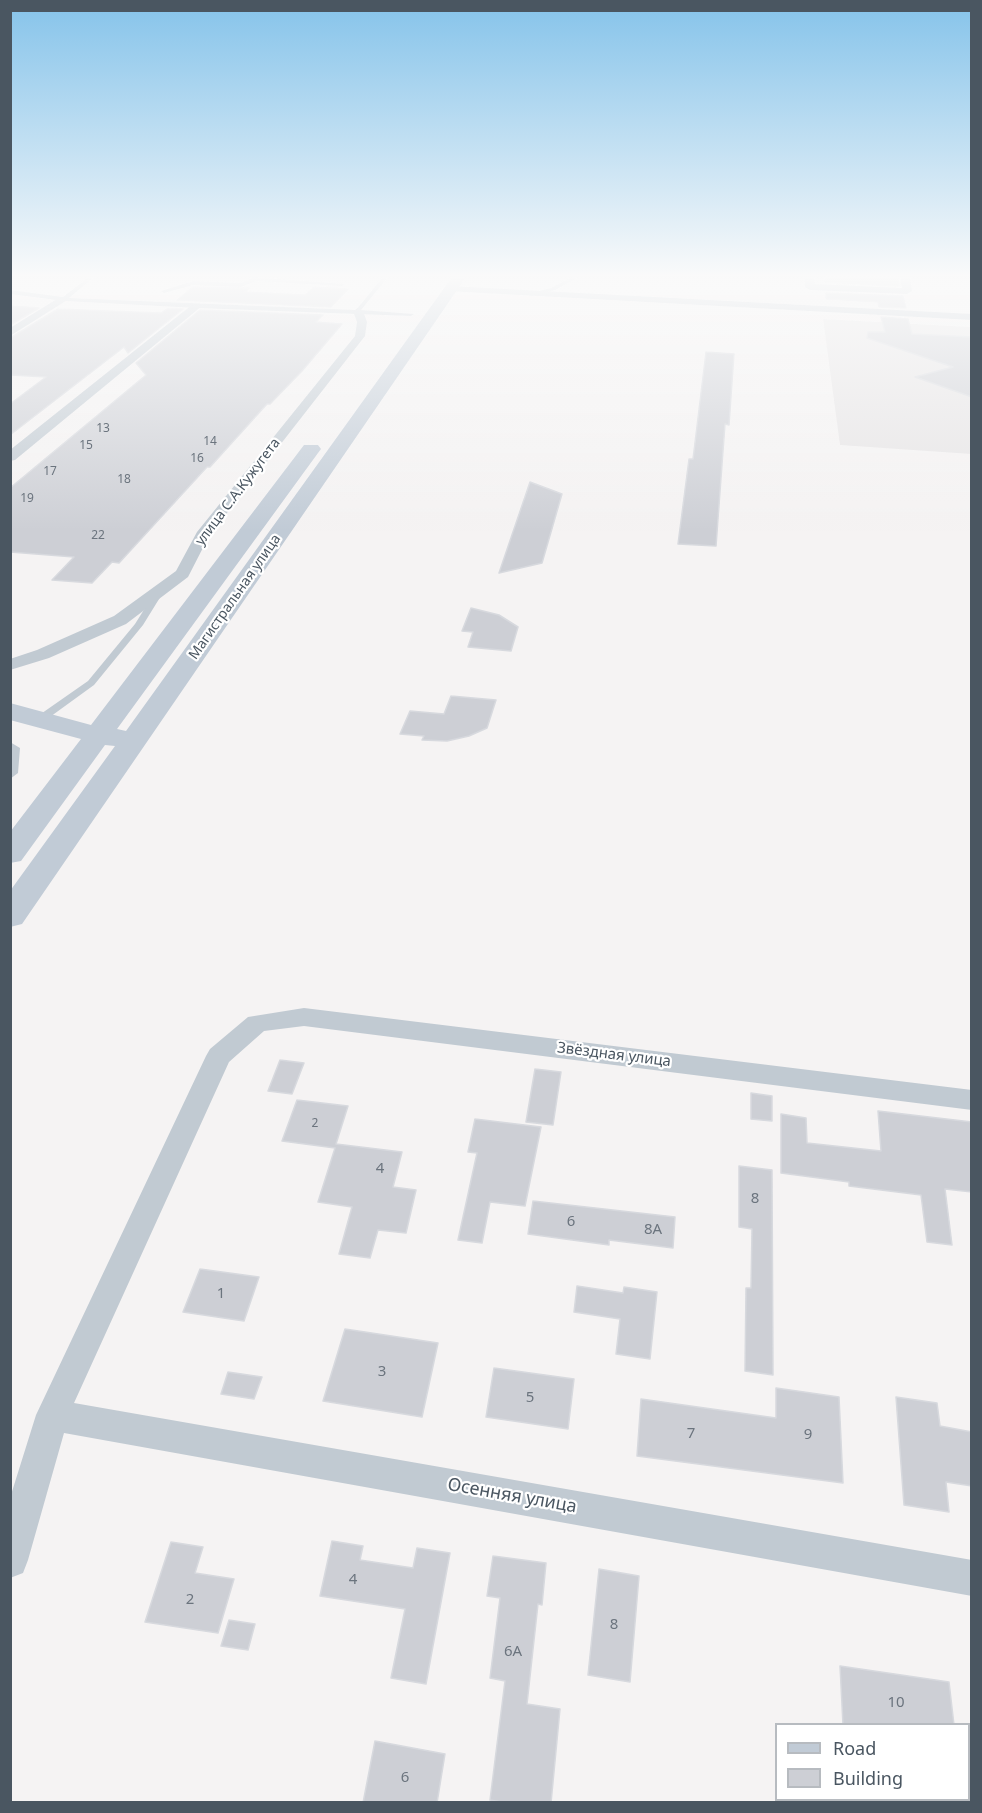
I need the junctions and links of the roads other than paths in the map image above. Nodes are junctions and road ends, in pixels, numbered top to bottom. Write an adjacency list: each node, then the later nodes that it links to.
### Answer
1 (128, 362): 5 (street)
2 (340, 362): 6 (street, улица С.А.Кужугета)
3 (376, 362): 10 (main road, Магистральная улица)
4 (395, 362): 11 (main road, Магистральная улица)
5 (10, 457)
6 (161, 590): 7 (street, улица С.А.Кужугета); 9 (lane)
7 (10, 665)
8 (11, 712): 9 (main road)
9 (39, 720): 10 (main road)
10 (99, 736): 11 (main road); 14 (main road, Магистральная улица)
11 (135, 740): 15 (main road, Магистральная улица)
12 (10, 745): 13 (lane)
13 (10, 776)
14 (10, 854)
15 (10, 916)
16 (972, 1100): 17 (street, Звёздная улица)
17 (52, 1415): 18 (street); 19 (street, Осенняя улица)
18 (10, 1560)
19 (972, 1578)

